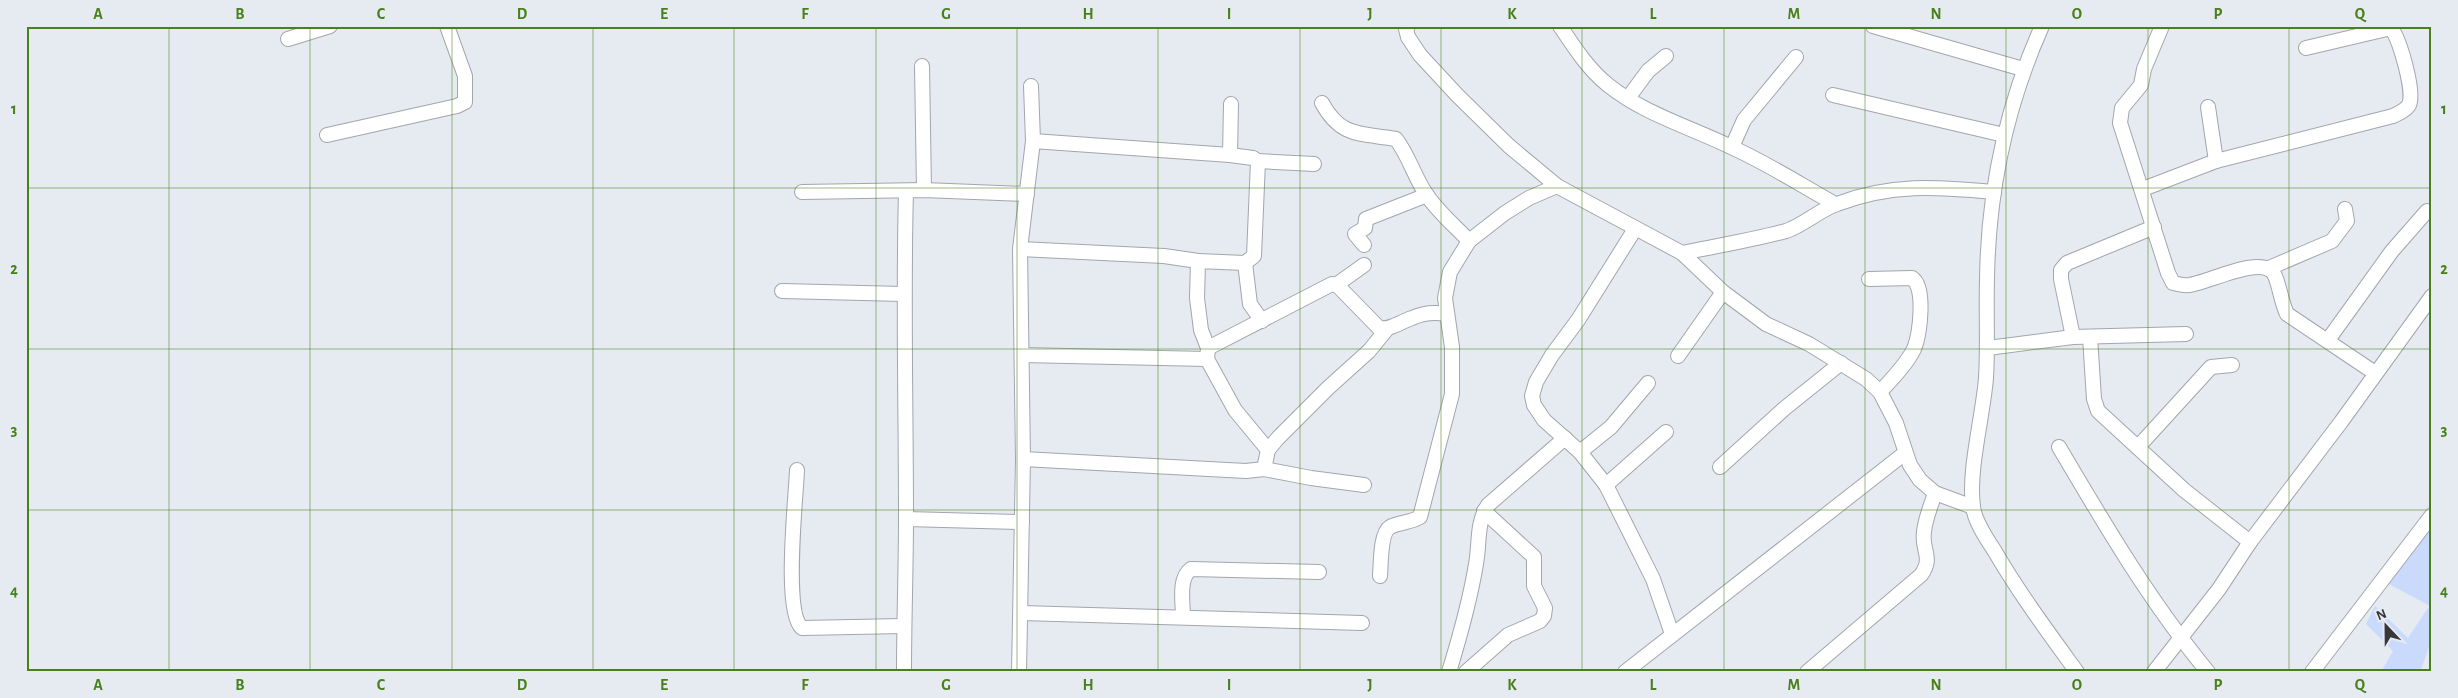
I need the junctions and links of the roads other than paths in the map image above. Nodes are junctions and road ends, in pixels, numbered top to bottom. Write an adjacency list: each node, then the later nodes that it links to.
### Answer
1 (330, 26): 8 (street)
2 (447, 26): 20 (street)
3 (1408, 26): 28 (street)
4 (1560, 26): 16 (street)
5 (1873, 26): 13 (street)
6 (2042, 26): 13 (street)
7 (2162, 26): 29 (street)
8 (288, 38)
9 (2306, 48): 26 (street)
10 (1666, 56): 16 (street)
11 (1796, 58): 23 (street)
12 (922, 66): 30 (street)
13 (2023, 69): 21 (street)
14 (1031, 86): 22 (street)
15 (1833, 95): 21 (street)
16 (1628, 98): 23 (street)
17 (1322, 103): 35 (street)
18 (1231, 104): 24 (street)
19 (2208, 107): 26 (street)
20 (327, 135)
21 (2004, 135): 33 (street)
22 (1033, 141): 24 (street); 34 (street)
23 (1732, 147): 36 (street)
24 (1230, 155): 25 (street)
25 (1258, 161): 27 (street); 46 (street)
26 (2216, 161): 29 (street)
27 (1314, 164)
28 (1557, 186): 40 (street); 41 (street)
29 (2143, 189): 39 (street)
30 (924, 190): 31 (street); 34 (street)
31 (906, 191): 32 (street); 53 (street)
32 (802, 192)
33 (1994, 192): 36 (street); 62 (street)
34 (1027, 194): 43 (street)
35 (1427, 195): 41 (street); 42 (street)
36 (1835, 204): 44 (street)
37 (2345, 209): 48 (street)
38 (2427, 211): 61 (street)
39 (2154, 227): 48 (street); 59 (street)
40 (1635, 229): 44 (street); 72 (street)
41 (1469, 242): 55 (street)
42 (1364, 245)
43 (1020, 249): 45 (street); 64 (street)
44 (1682, 253): 52 (street)
45 (1198, 260): 46 (street); 63 (street)
46 (1244, 263): 56 (street)
47 (1364, 265): 50 (street)
48 (2269, 268): 61 (street)
49 (1869, 279): 70 (street)
50 (1336, 286): 56 (street); 57 (street)
51 (782, 291): 53 (street)
52 (1723, 292): 65 (street); 66 (street)
53 (903, 294): 88 (street)
54 (2432, 296): 68 (street)
55 (1446, 314): 57 (street); 92 (street)
56 (1262, 321): 63 (street)
57 (1387, 329): 75 (street)
58 (2186, 334): 60 (street)
59 (2073, 337): 60 (street); 62 (street)
60 (2090, 337): 74 (street)
61 (2328, 340): 68 (street)
62 (1988, 348): 85 (street)
63 (1208, 353): 64 (street); 75 (street)
64 (1022, 355): 78 (street)
65 (1678, 356)
66 (1842, 363): 70 (street); 79 (street)
67 (2232, 365): 74 (street)
68 (2375, 373): 90 (street)
69 (1648, 383): 76 (street)
70 (1880, 392): 77 (street)
71 (1666, 432): 83 (street)
72 (1565, 438): 76 (street); 86 (street)
73 (2059, 447): 98 (street)
74 (2138, 447): 90 (street)
75 (1268, 450): 80 (street)
76 (1580, 452): 83 (street)
77 (1905, 452): 84 (street); 97 (street)
78 (1023, 459): 80 (street); 89 (street)
79 (1720, 467)
80 (1264, 469): 82 (street)
81 (798, 470): 96 (street)
82 (1364, 485)
83 (1606, 485): 97 (street)
84 (1935, 493): 85 (street); 104 (street)
85 (1973, 507): 105 (street)
86 (1484, 512): 101 (street); 102 (street)
87 (2432, 515): 108 (street)
88 (906, 519): 89 (street); 96 (street)
89 (1022, 522): 93 (street)
90 (2250, 542): 98 (street)
91 (1319, 572): 94 (street)
92 (1380, 576)
93 (1022, 613): 94 (street); 100 (street)
94 (1183, 617): 95 (street)
95 (1362, 623)
96 (903, 626): 99 (street)
97 (1672, 634): 103 (street)
98 (2179, 637): 106 (street); 107 (street)
99 (904, 672)
100 (1019, 672)
101 (1449, 672)
102 (1466, 672)
103 (1625, 672)
104 (1807, 672)
105 (2077, 672)
106 (2154, 672)
107 (2208, 672)
108 (2312, 672)

